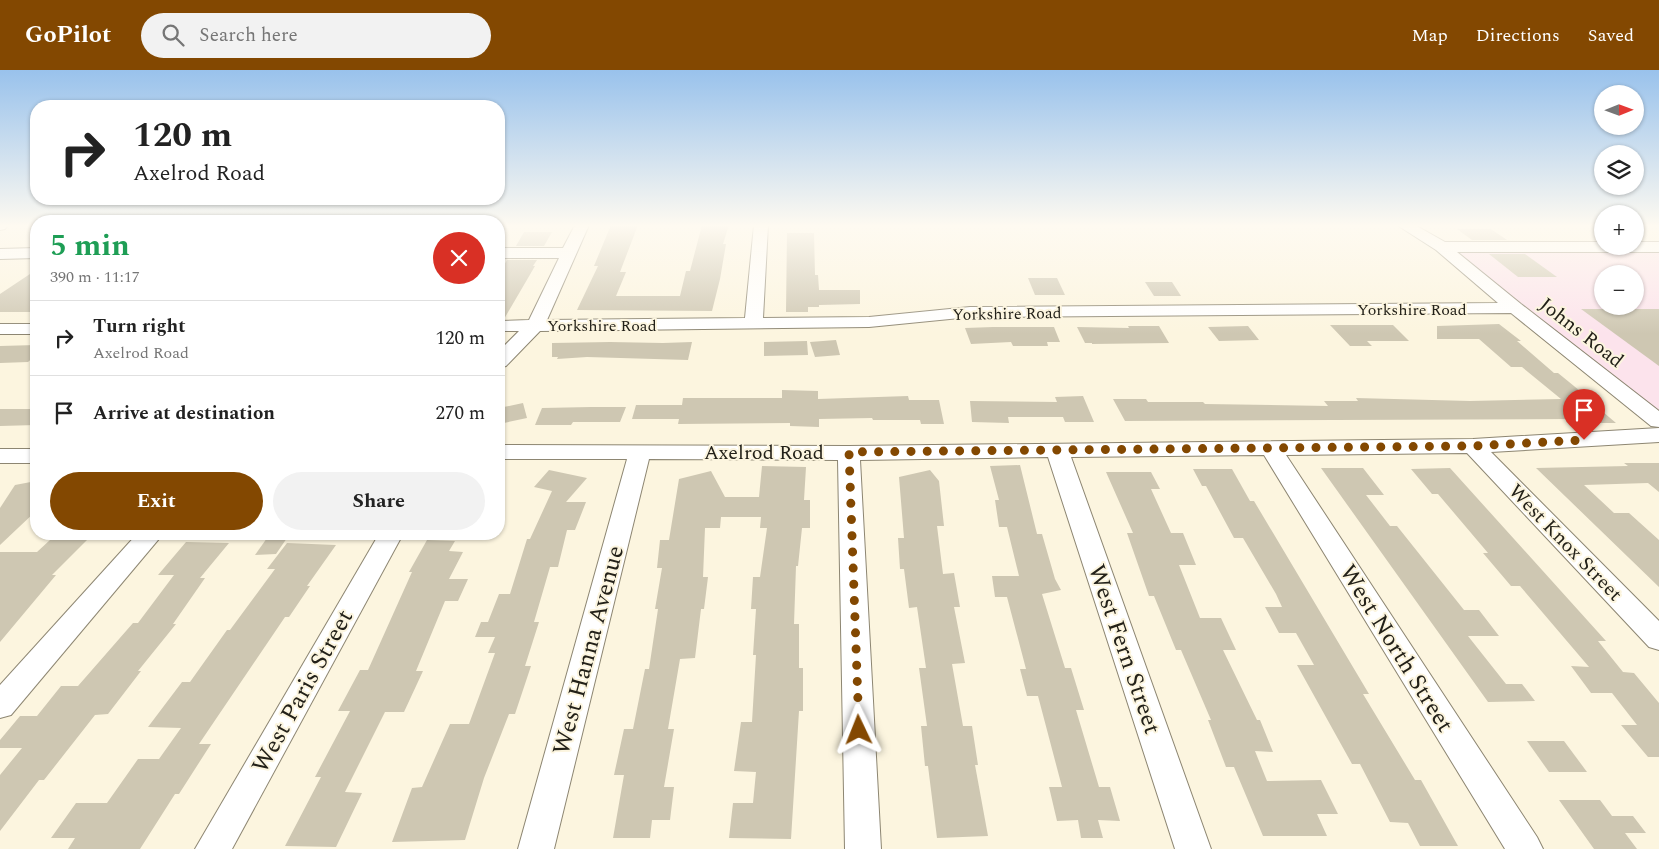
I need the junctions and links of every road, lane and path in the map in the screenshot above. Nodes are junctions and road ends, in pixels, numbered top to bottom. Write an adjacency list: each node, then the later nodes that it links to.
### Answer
1 (564, 261): 6 (street)
2 (758, 261): 5 (street)
3 (1458, 261): 4 (street, Johns Road)
4 (1515, 308): 5 (street, Yorkshire Road); 11 (street, Johns Road)
5 (754, 324): 6 (street, Yorkshire Road)
6 (536, 325): 7 (street, Yorkshire Road); 10 (street)
7 (505, 326)
8 (0, 329): 9 (street)
9 (30, 329)
10 (505, 356)
11 (1659, 421)
12 (1659, 436): 13 (street, Axelrod Road)
13 (1473, 446): 14 (street, Axelrod Road); 23 (street, West Knox Street)
14 (1270, 447): 15 (street, Axelrod Road); 29 (street, West North Street)
15 (1057, 450): 18 (street, Axelrod Road); 28 (street, West Fern Street)
16 (505, 452): 17 (street, Axelrod Road)
17 (640, 452): 18 (street, Axelrod Road); 26 (street, West Hanna Avenue)
18 (849, 452): 27 (street)
19 (30, 456): 20 (street)
20 (3, 458)
21 (146, 540): 24 (street)
22 (388, 540): 25 (street, West Paris Street)
23 (1659, 639)
24 (0, 706)
25 (213, 849)
26 (536, 849)
27 (863, 849)
28 (1193, 849)
29 (1525, 849)

